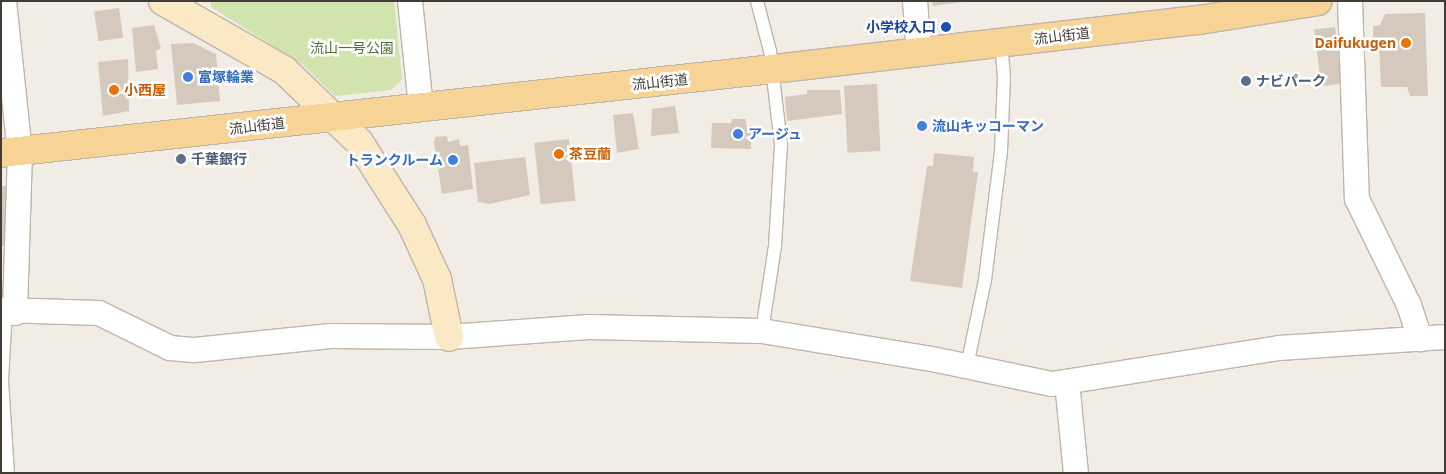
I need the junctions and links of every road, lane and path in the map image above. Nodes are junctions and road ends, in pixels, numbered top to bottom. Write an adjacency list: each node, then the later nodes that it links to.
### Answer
1 (4, 1): 13 (street)
2 (410, 1): 11 (street)
3 (757, 1): 10 (lane)
4 (914, 1): 9 (street)
5 (1317, 1): 8 (main road, 流山街道)
6 (1350, 1): 18 (street)
7 (173, 3): 12 (street)
8 (1000, 42): 9 (main road, 流山街道); 19 (lane)
9 (920, 52): 10 (main road, 流山街道)
10 (772, 69): 11 (main road, 流山街道); 15 (lane)
11 (420, 108): 12 (main road, 流山街道)
12 (333, 117): 13 (main road, 流山街道); 16 (street)
13 (11, 153): 14 (street)
14 (7, 311): 16 (street); 21 (lane)
15 (762, 331): 16 (street); 19 (street)
16 (449, 337)
17 (1445, 337): 18 (street)
18 (1420, 339): 20 (street)
19 (967, 366): 20 (street)
20 (1067, 382): 22 (street)
21 (8, 473)
22 (1076, 473)

